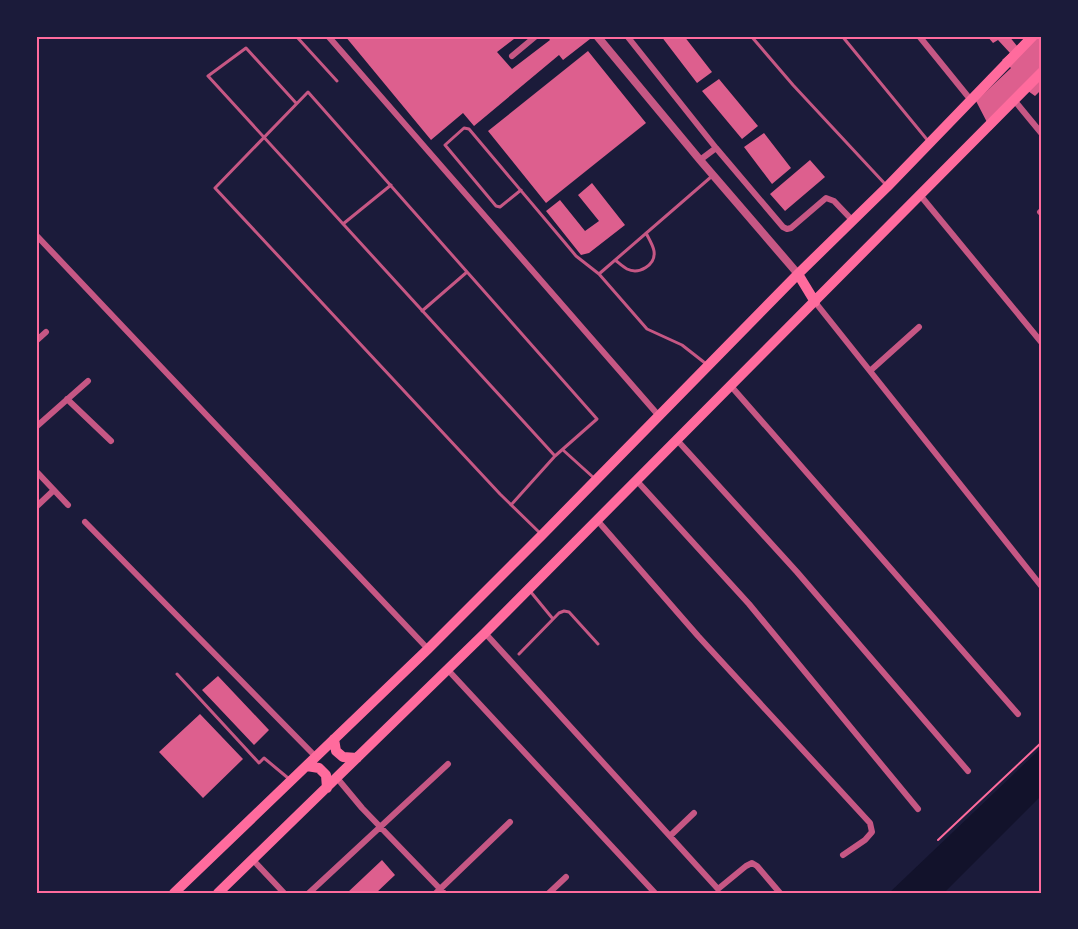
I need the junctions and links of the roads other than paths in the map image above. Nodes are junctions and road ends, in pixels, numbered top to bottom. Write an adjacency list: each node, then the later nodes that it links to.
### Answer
1 (296, 36): 12 (lane)
2 (328, 36): 45 (street)
3 (536, 36): 10 (street)
4 (597, 36): 20 (street)
5 (627, 36): 19 (street)
6 (751, 36): 23 (lane)
7 (842, 36): 18 (lane)
8 (919, 36): 13 (street)
9 (1033, 36): 13 (main road)
10 (512, 56)
11 (1042, 72): 14 (main road)
12 (337, 81)
13 (970, 99): 18 (main road)
14 (1014, 99): 16 (street); 25 (main road)
15 (297, 104): 17 (lane); 17 (lane); 22 (lane)
16 (1042, 134)
17 (264, 138): 27 (lane); 56 (lane)
18 (930, 143): 23 (main road)
19 (716, 148): 20 (street); 26 (street)
20 (700, 160): 21 (street)
21 (712, 175): 28 (lane); 33 (street)
22 (391, 185): 27 (lane); 31 (lane)
23 (887, 187): 26 (main road)
24 (521, 190): 24 (lane); 32 (lane)
25 (920, 195): 34 (main road); 39 (street)
26 (853, 221): 33 (main road)
27 (343, 224): 35 (lane)
28 (646, 233): 30 (lane); 30 (lane)
29 (36, 235): 66 (street)
30 (615, 260): 32 (lane)
31 (467, 272): 35 (lane); 49 (lane)
32 (599, 274): 40 (lane)
33 (798, 274): 34 (main road); 40 (main road)
34 (815, 302): 41 (street); 43 (main road)
35 (422, 311): 50 (lane)
36 (919, 327): 41 (street)
37 (46, 332): 38 (street)
38 (36, 341)
39 (1042, 343)
40 (708, 367): 45 (main road)
41 (870, 371): 61 (street)
42 (88, 381): 44 (street)
43 (730, 385): 47 (main road); 70 (street)
44 (67, 399): 46 (street); 48 (street)
45 (659, 416): 52 (main road)
46 (36, 427)
47 (677, 440): 53 (main road); 76 (street)
48 (111, 441)
49 (563, 450): 50 (lane); 52 (lane)
50 (555, 456): 56 (lane)
51 (36, 471): 54 (street)
52 (595, 479): 60 (main road)
53 (637, 482): 58 (main road); 80 (street)
54 (54, 490): 55 (street); 57 (street)
55 (68, 504)
56 (511, 505): 60 (lane)
57 (36, 507)
58 (597, 520): 62 (main road); 85 (street)
59 (85, 522): 72 (street)
60 (542, 535): 66 (main road)
61 (1042, 587)
62 (528, 590): 63 (lane); 64 (main road)
63 (553, 619): 65 (lane); 67 (lane)
64 (485, 633): 68 (main road); 84 (street)
65 (598, 644)
66 (428, 649): 71 (main road)
67 (519, 654)
68 (448, 670): 73 (main road); 95 (street)
69 (177, 674): 78 (lane)
70 (1018, 714)
71 (334, 739): 72 (main road); 73 (main road)
72 (316, 757): 75 (main road)
73 (357, 758): 77 (main road)
74 (448, 764): 83 (street)
75 (307, 766): 78 (main road); 79 (main road)
76 (968, 771)
77 (337, 778): 79 (main road); 83 (street)
78 (291, 781): 90 (main road)
79 (327, 788): 86 (main road)
80 (918, 809)
81 (694, 813): 84 (street)
82 (510, 822): 88 (street)
83 (381, 827): 88 (street); 93 (street)
84 (670, 836): 89 (street)
85 (843, 855)
86 (253, 860): 91 (main road); 92 (street)
87 (567, 877): 94 (street)
88 (440, 891)
89 (720, 891): 96 (street)
90 (174, 893)
91 (218, 893)
92 (284, 893)
93 (309, 893)
94 (549, 893)
95 (655, 893)
96 (780, 893)

